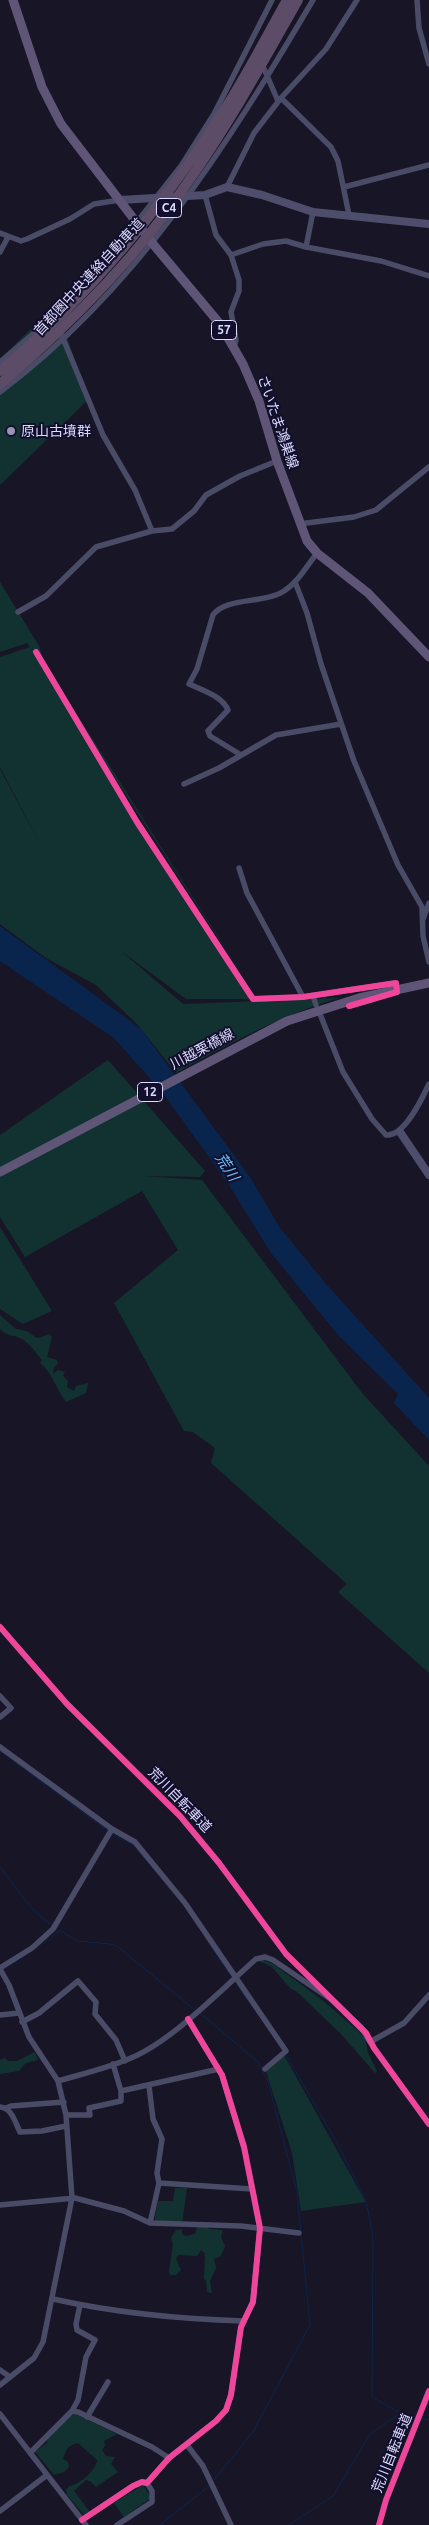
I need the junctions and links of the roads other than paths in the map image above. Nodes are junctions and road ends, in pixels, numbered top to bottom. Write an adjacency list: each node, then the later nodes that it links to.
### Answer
1 (13, 0): 20 (main road, さいたま鴻巣線 / 57)
2 (272, 0): 9 (street)
3 (286, 0): 36 (highway, 首都圏中央連絡自動車道 / C4)
4 (298, 0): 13 (highway, 首都圏中央連絡自動車道 / C4)
5 (305, 0): 13 (highway)
6 (313, 0): 11 (street)
7 (357, 0): 12 (street)
8 (417, 0): 10 (street)
9 (252, 41): 11 (street); 19 (street)
10 (429, 64)
11 (267, 76): 12 (street); 18 (street)
12 (279, 100): 15 (street); 16 (street)
13 (233, 114): 37 (highway, 首都圏中央連絡自動車道 / C4)
14 (429, 165): 16 (street)
15 (227, 187): 17 (street); 21 (street)
16 (344, 187): 22 (street)
17 (205, 195): 18 (street); 30 (street)
18 (188, 197): 19 (street); 27 (street)
19 (157, 198): 20 (street); 23 (street)
20 (120, 200): 23 (main road, さいたま鴻巣線 / 57); 26 (street)
21 (313, 212): 22 (street); 28 (street)
22 (349, 215): 24 (street)
23 (137, 222): 27 (main road, さいたま鴻巣線 / 57); 32 (street)
24 (429, 224)
25 (0, 234): 26 (street)
26 (8, 237): 29 (street)
27 (153, 244): 33 (street); 34 (main road, さいたま鴻巣線 / 57)
28 (306, 247): 30 (street); 31 (street)
29 (0, 252)
30 (231, 256): 34 (street)
31 (429, 276)
32 (54, 315): 33 (street); 35 (street)
33 (64, 339): 37 (street); 42 (street)
34 (234, 347): 39 (main road, さいたま鴻巣線 / 57)
35 (0, 362)
36 (0, 371)
37 (1, 389): 38 (street)
38 (0, 398)
39 (277, 461): 41 (main road, さいたま鴻巣線 / 57); 42 (street)
40 (429, 467): 41 (street)
41 (299, 524): 43 (main road, さいたま鴻巣線 / 57)
42 (152, 531): 45 (street)
43 (317, 553): 44 (street); 47 (main road, さいたま鴻巣線 / 57)
44 (295, 582): 48 (street); 49 (street)
45 (18, 612)
46 (36, 652): 58 (street)
47 (429, 657)
48 (341, 724): 49 (street); 53 (street)
49 (241, 755): 50 (street)
50 (184, 784)
51 (239, 868): 58 (street)
52 (429, 903): 53 (street)
53 (423, 919): 54 (street)
54 (429, 962)
55 (429, 983): 56 (main road, 川越栗橋線 / 12)
56 (397, 988): 57 (street); 60 (street); 64 (main road, 川越栗橋線 / 12)
57 (313, 996): 58 (street); 59 (street)
58 (303, 997)
59 (316, 1006)
60 (350, 1006)
61 (320, 1014): 63 (street)
62 (429, 1084): 63 (street)
63 (400, 1132): 65 (street)
64 (0, 1172)
65 (429, 1175)
66 (0, 1696): 67 (street)
67 (0, 1716)
68 (0, 1747): 69 (street)
69 (112, 1829): 70 (street); 71 (street)
70 (0, 1968): 73 (street)
71 (234, 1978): 72 (street); 75 (street); 80 (street)
72 (429, 1995)
73 (19, 2013): 74 (street); 76 (street)
74 (0, 2015)
75 (188, 2019): 77 (street); 79 (street)
76 (22, 2022): 77 (street); 81 (street)
77 (126, 2061): 78 (street)
78 (113, 2064): 81 (street); 83 (street)
79 (219, 2069): 82 (street); 89 (street)
80 (265, 2069)
81 (58, 2081): 84 (street)
82 (149, 2086): 83 (street); 88 (street)
83 (121, 2091): 86 (street)
84 (64, 2102): 85 (street); 86 (street)
85 (3, 2108): 87 (street)
86 (66, 2115): 87 (street)
87 (66, 2126): 90 (street)
88 (159, 2183): 89 (street); 92 (street)
89 (252, 2189): 93 (street)
90 (72, 2198): 91 (street); 92 (street); 95 (street)
91 (0, 2205)
92 (150, 2223): 93 (street)
93 (260, 2228): 94 (street); 97 (street)
94 (299, 2233)
95 (53, 2299): 96 (street); 99 (street)
96 (80, 2305): 97 (street); 102 (street)
97 (243, 2321): 105 (street)
98 (0, 2370): 99 (street)
99 (10, 2377): 101 (street)
100 (108, 2382): 104 (street)
101 (0, 2385)
102 (72, 2411): 104 (street); 106 (street)
103 (0, 2414): 106 (street)
104 (87, 2416): 107 (street)
105 (187, 2445): 107 (street); 113 (street)
106 (30, 2453): 108 (street)
107 (169, 2458): 109 (street)
108 (47, 2475): 110 (street); 111 (street)
109 (147, 2483): 111 (street); 112 (street)
110 (0, 2511)
111 (84, 2523)
112 (117, 2525)
113 (231, 2525)

